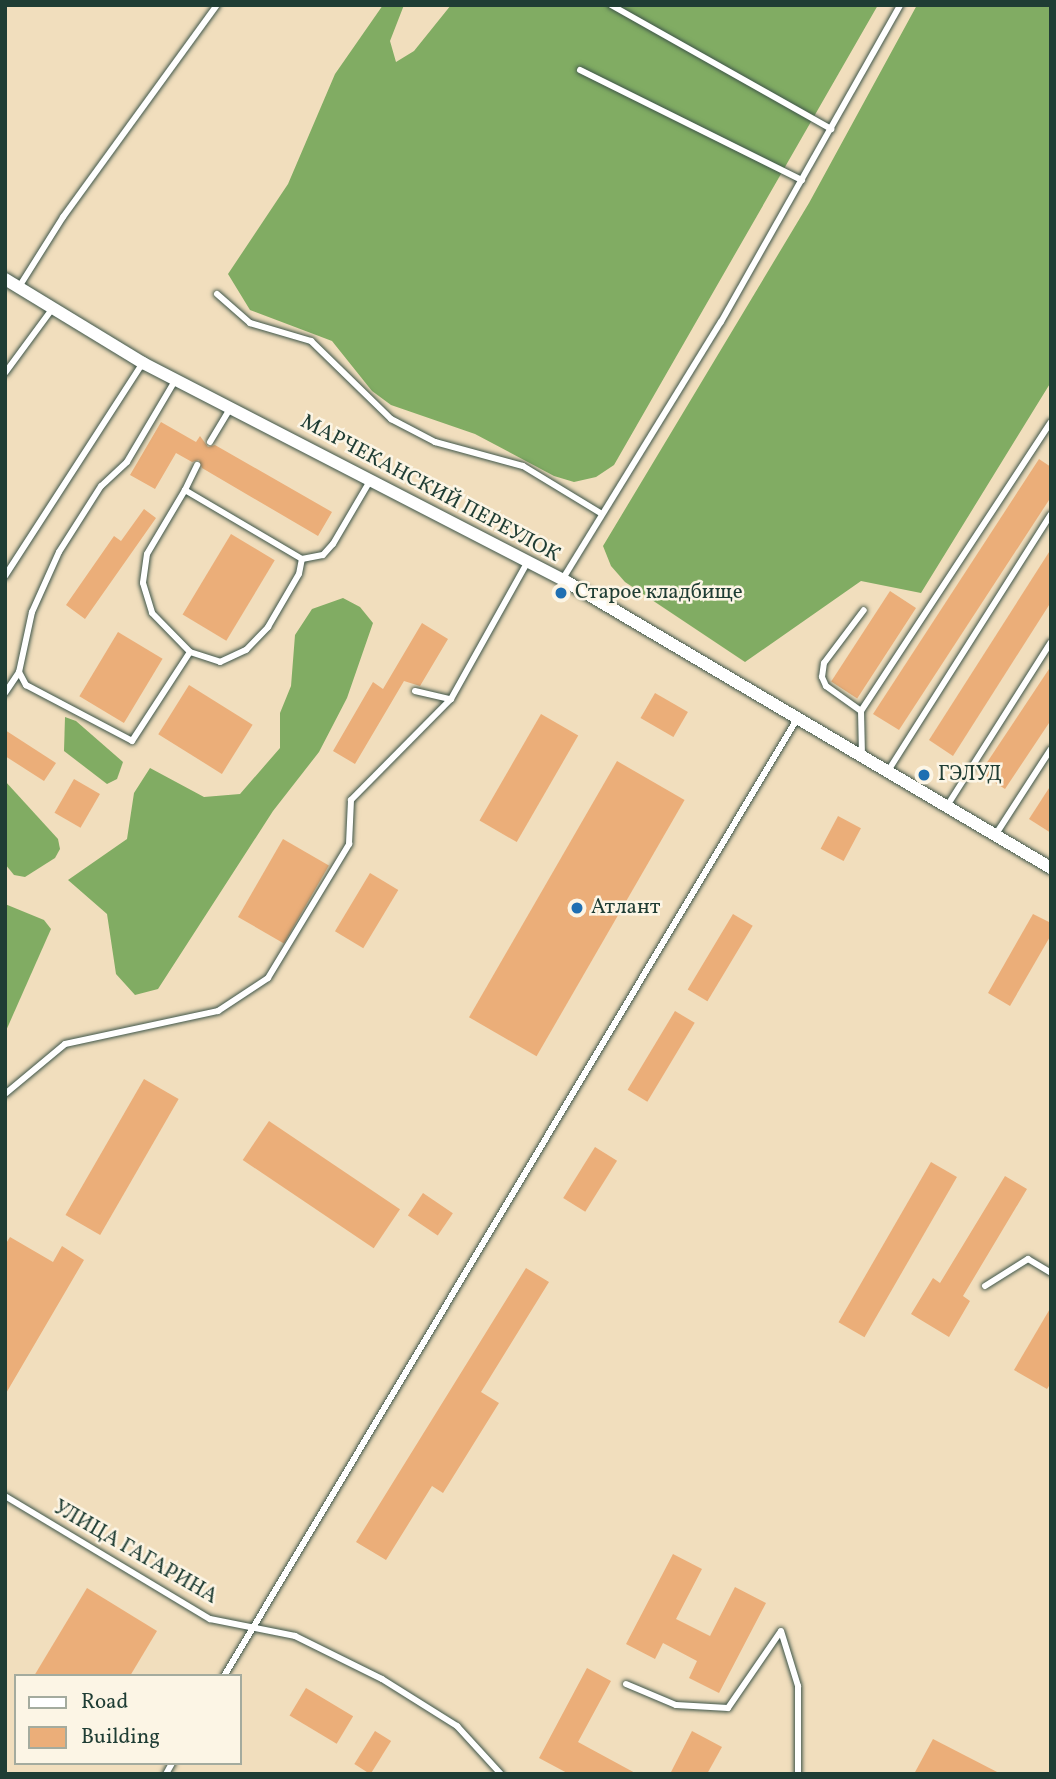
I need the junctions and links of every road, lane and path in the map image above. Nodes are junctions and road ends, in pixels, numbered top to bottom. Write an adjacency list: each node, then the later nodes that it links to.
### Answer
1 (217, 5): 8 (lane)
2 (611, 5): 5 (lane)
3 (900, 5): 5 (lane)
4 (580, 70): 6 (lane)
5 (831, 129): 6 (lane)
6 (802, 180): 20 (lane)
7 (5, 279): 8 (street, МАРЧЕКАНСКИЙ ПЕРЕУЛОК)
8 (19, 287): 10 (street, МАРЧЕКАНСКИЙ ПЕРЕУЛОК)
9 (217, 294): 20 (lane)
10 (53, 308): 11 (street, МАРЧЕКАНСКИЙ ПЕРЕУЛОК); 12 (lane)
11 (144, 362): 13 (street, МАРЧЕКАНСКИЙ ПЕРЕУЛОК); 24 (lane)
12 (5, 373)
13 (176, 379): 14 (street, МАРЧЕКАНСКИЙ ПЕРЕУЛОК); 29 (lane)
14 (231, 407): 16 (lane); 18 (street, МАРЧЕКАНСКИЙ ПЕРЕУЛОК)
15 (1051, 422): 33 (lane)
16 (210, 442)
17 (198, 466): 19 (lane)
18 (371, 479): 22 (lane); 23 (street, МАРЧЕКАНСКИЙ ПЕРЕУЛОК)
19 (185, 490): 22 (lane); 28 (lane)
20 (602, 514): 25 (lane)
21 (1051, 514): 37 (lane)
22 (302, 559): 28 (lane)
23 (528, 561): 25 (street, МАРЧЕКАНСКИЙ ПЕРЕУЛОК); 32 (lane)
24 (5, 576)
25 (562, 580): 34 (street, МАРЧЕКАНСКИЙ ПЕРЕУЛОК)
26 (864, 610): 33 (lane)
27 (1051, 642): 38 (lane)
28 (190, 652): 29 (lane)
29 (19, 672): 31 (lane)
30 (415, 691): 32 (lane)
31 (5, 693)
32 (451, 699): 41 (lane)
33 (861, 711): 36 (lane)
34 (797, 719): 36 (street, МАРЧЕКАНСКИЙ ПЕРЕУЛОК); 45 (lane)
35 (1051, 749): 39 (lane)
36 (862, 757): 37 (street, МАРЧЕКАНСКИЙ ПЕРЕУЛОК)
37 (888, 771): 38 (street, МАРЧЕКАНСКИЙ ПЕРЕУЛОК)
38 (947, 806): 39 (street, МАРЧЕКАНСКИЙ ПЕРЕУЛОК)
39 (996, 834): 40 (street, МАРЧЕКАНСКИЙ ПЕРЕУЛОК)
40 (1050, 864)
41 (5, 1094)
42 (1051, 1273): 43 (lane)
43 (985, 1286)
44 (5, 1496): 45 (lane, УЛИЦА ГАГАРИНА)
45 (251, 1630): 46 (lane); 48 (lane, УЛИЦА ГАГАРИНА)
46 (225, 1674)
47 (626, 1684): 49 (lane)
48 (501, 1774)
49 (798, 1774)

